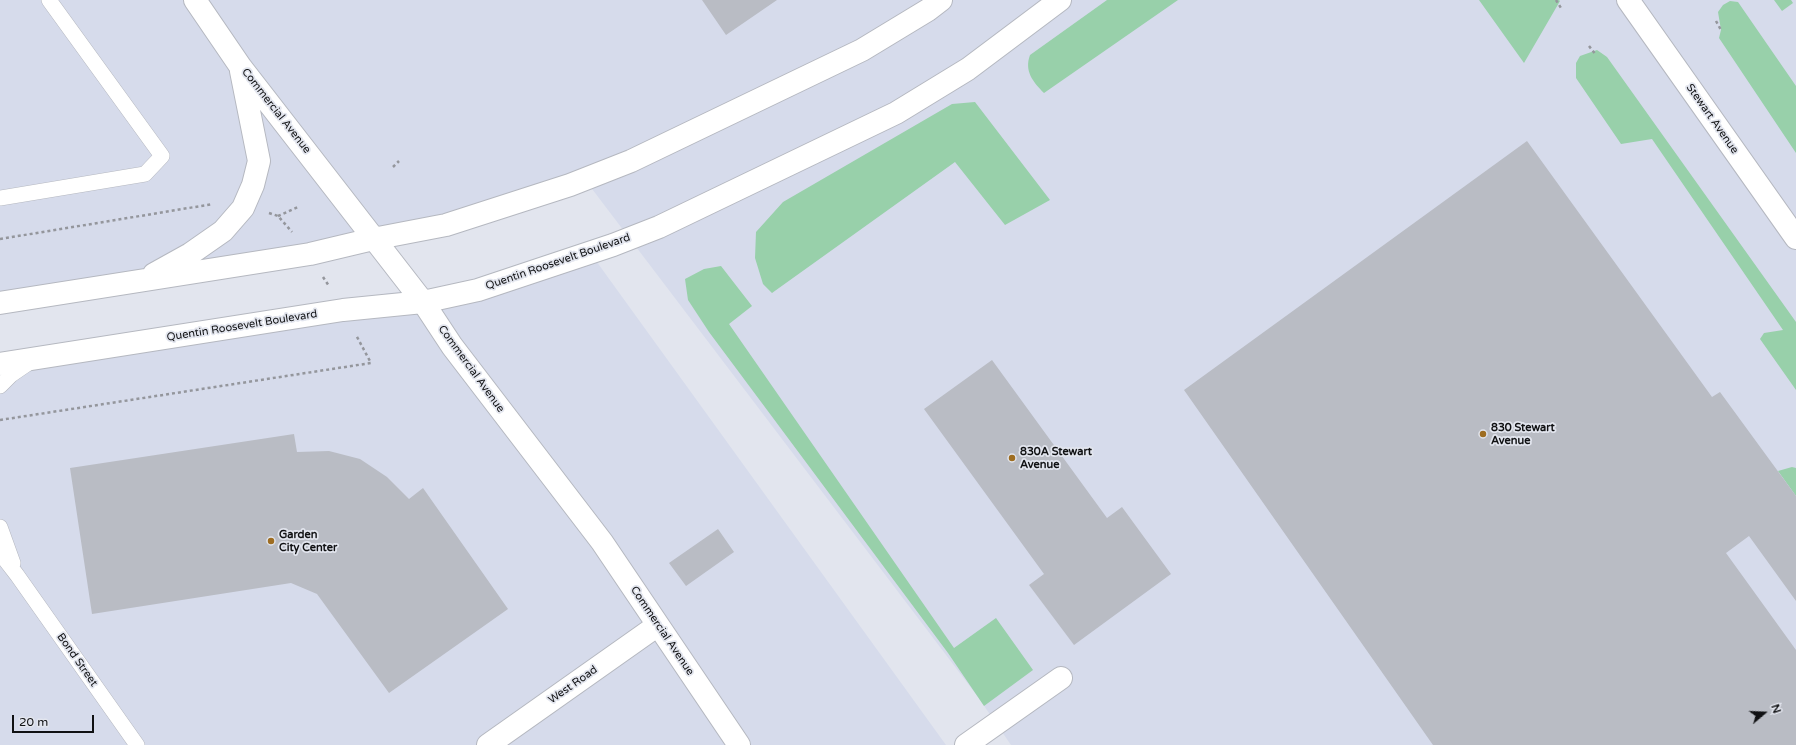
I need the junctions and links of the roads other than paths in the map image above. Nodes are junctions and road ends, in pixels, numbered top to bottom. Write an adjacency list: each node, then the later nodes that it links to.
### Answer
1 (49, 0): 7 (lane)
2 (195, 0): 6 (street, Commercial Avenue)
3 (941, 0): 9 (street)
4 (1060, 0): 11 (street, Quentin Roosevelt Boulevard)
5 (1628, 0): 8 (street, Stewart Avenue)
6 (240, 66): 9 (street, Commercial Avenue); 10 (street)
7 (0, 198)
8 (1796, 238)
9 (373, 239): 10 (street); 11 (street, Commercial Avenue)
10 (140, 281): 12 (street)
11 (423, 302): 13 (street, Quentin Roosevelt Boulevard); 19 (street, Commercial Avenue)
12 (0, 303)
13 (35, 359): 14 (street, Quentin Roosevelt Boulevard); 15 (lane)
14 (0, 364)
15 (0, 386)
16 (0, 527): 18 (lane, Bond Street)
17 (0, 553): 18 (lane, Bond Street)
18 (17, 575): 21 (lane, Bond Street)
19 (658, 625): 22 (street, West Road); 23 (street, Commercial Avenue)
20 (1061, 678): 24 (street)
21 (137, 745)
22 (488, 745)
23 (739, 745)
24 (966, 745)

